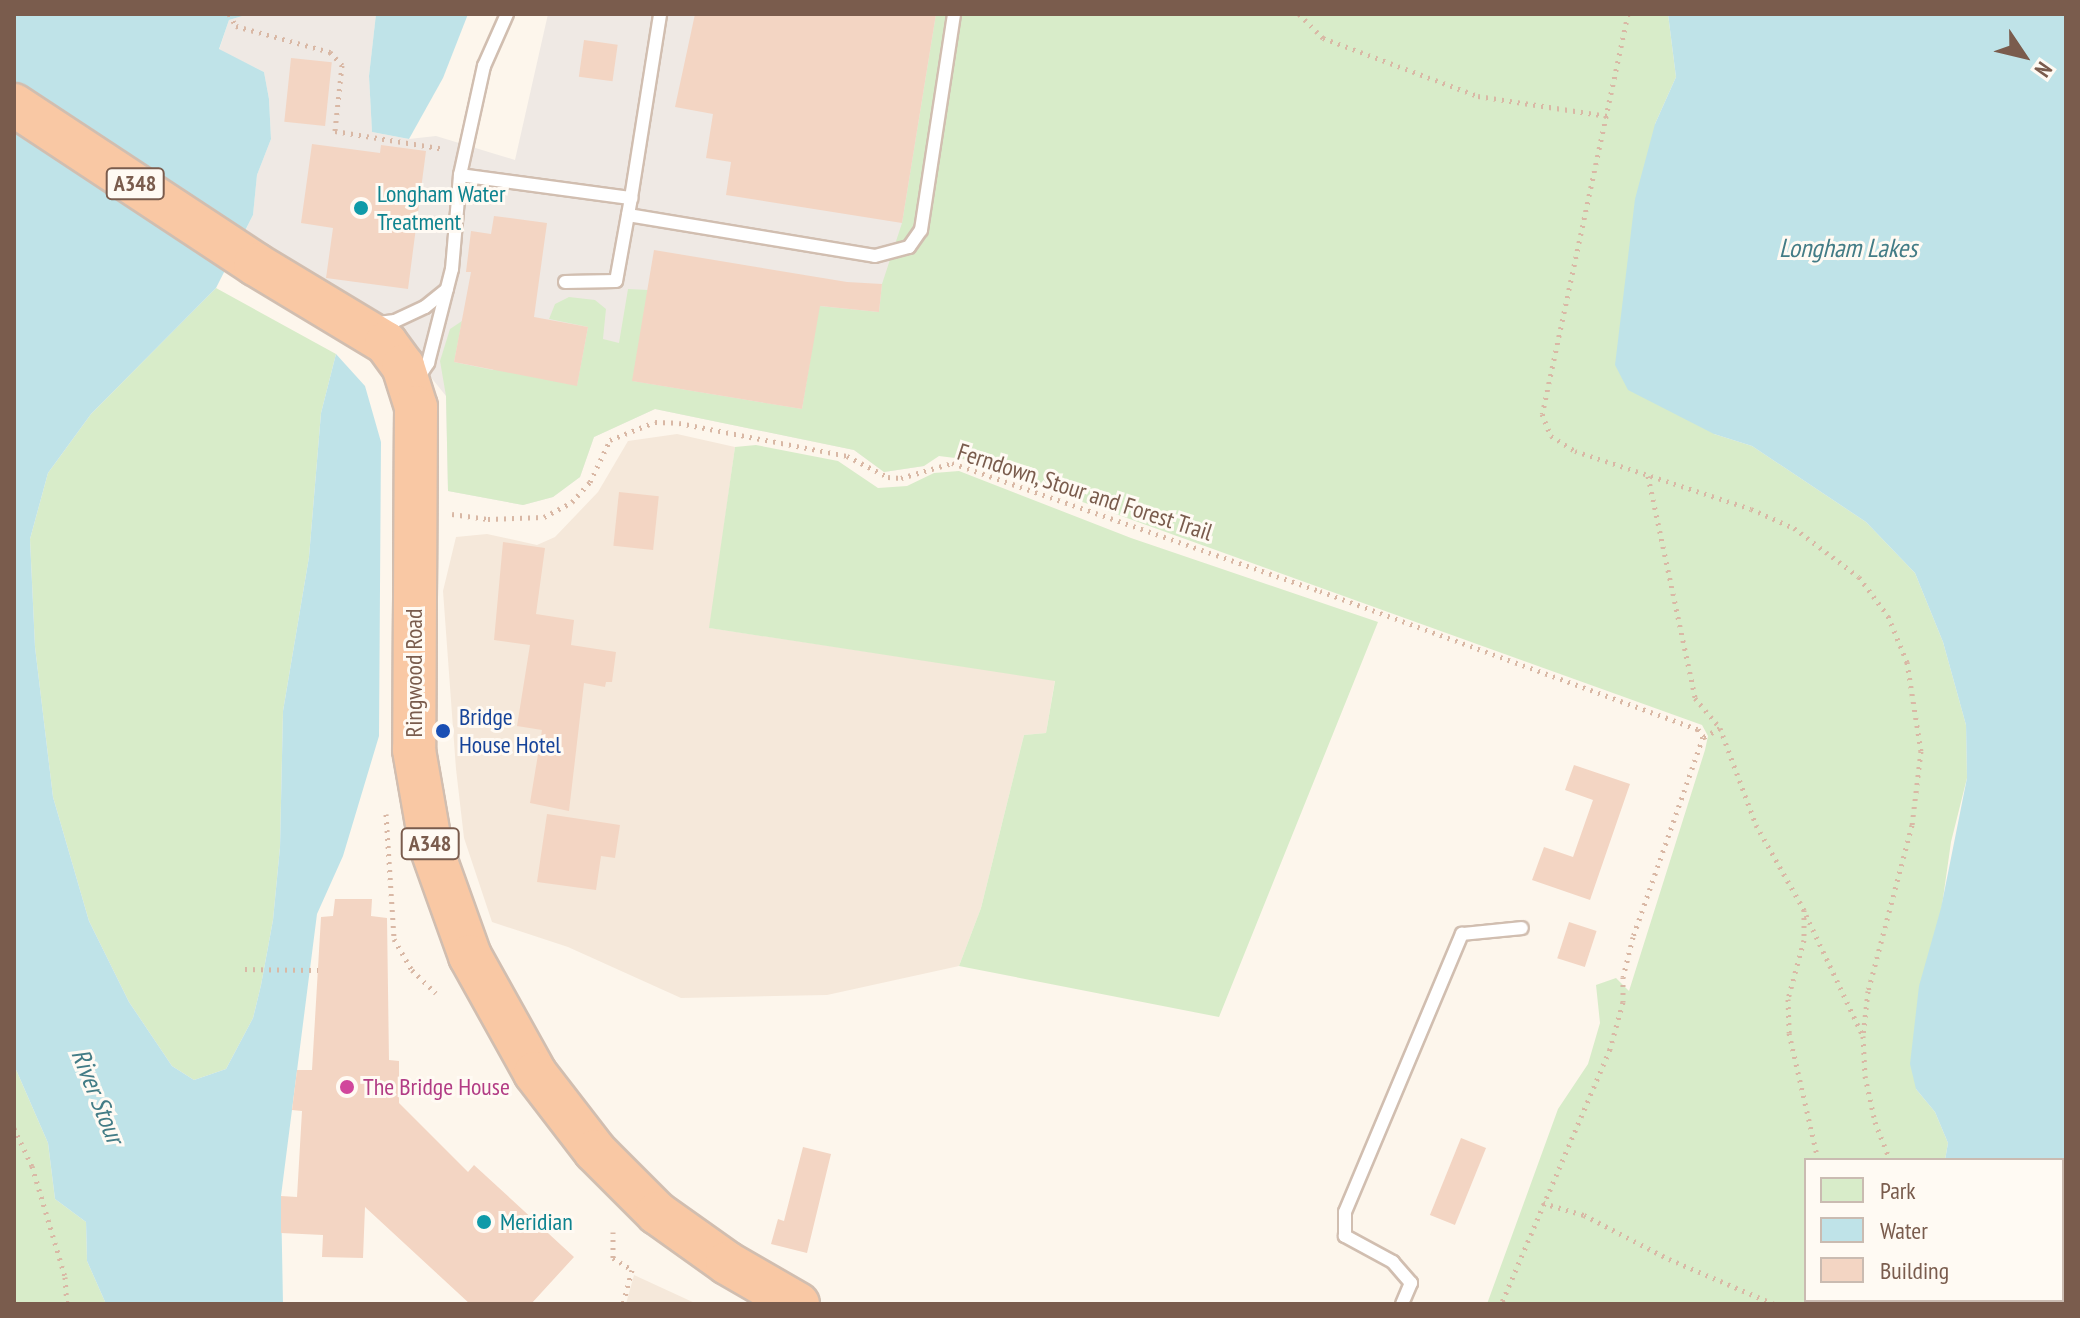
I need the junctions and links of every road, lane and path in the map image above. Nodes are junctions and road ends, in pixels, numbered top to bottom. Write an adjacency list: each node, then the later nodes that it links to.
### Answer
1 (229, 14): 9 (path)
2 (507, 14): 9 (lane)
3 (660, 14): 11 (lane)
4 (954, 14): 12 (lane)
5 (1299, 14): 8 (path)
6 (1628, 14): 8 (path)
7 (14, 105): 15 (highway, Ringwood Road / A348)
8 (1607, 116): 17 (path)
9 (465, 153): 10 (lane)
10 (460, 175): 11 (lane); 14 (lane)
11 (631, 198): 12 (lane)
12 (628, 215): 13 (lane)
13 (565, 282)
14 (447, 289): 15 (lane); 16 (lane)
15 (358, 325): 16 (highway, Ringwood Road / A348)
16 (410, 390): 18 (highway, Ringwood Road / A348)
17 (1648, 476): 19 (path); 27 (path)
18 (415, 509): 20 (path, Ferndown, Stour and Forest Trail); 35 (highway, Ringwood Road / A348)
19 (1720, 728): 20 (path); 22 (path)
20 (1703, 737): 31 (path)
21 (385, 811): 26 (path)
22 (1804, 910): 27 (path); 29 (path)
23 (1522, 928): 36 (lane)
24 (245, 969): 25 (path)
25 (318, 970)
26 (436, 993)
27 (1863, 1036): 30 (path)
28 (14, 1128): 33 (path)
29 (1818, 1158)
30 (1889, 1158)
31 (1543, 1203): 37 (path); 38 (path)
32 (613, 1232): 34 (path)
33 (67, 1304)
34 (623, 1304)
35 (798, 1304)
36 (1402, 1304)
37 (1501, 1304)
38 (1774, 1304)

